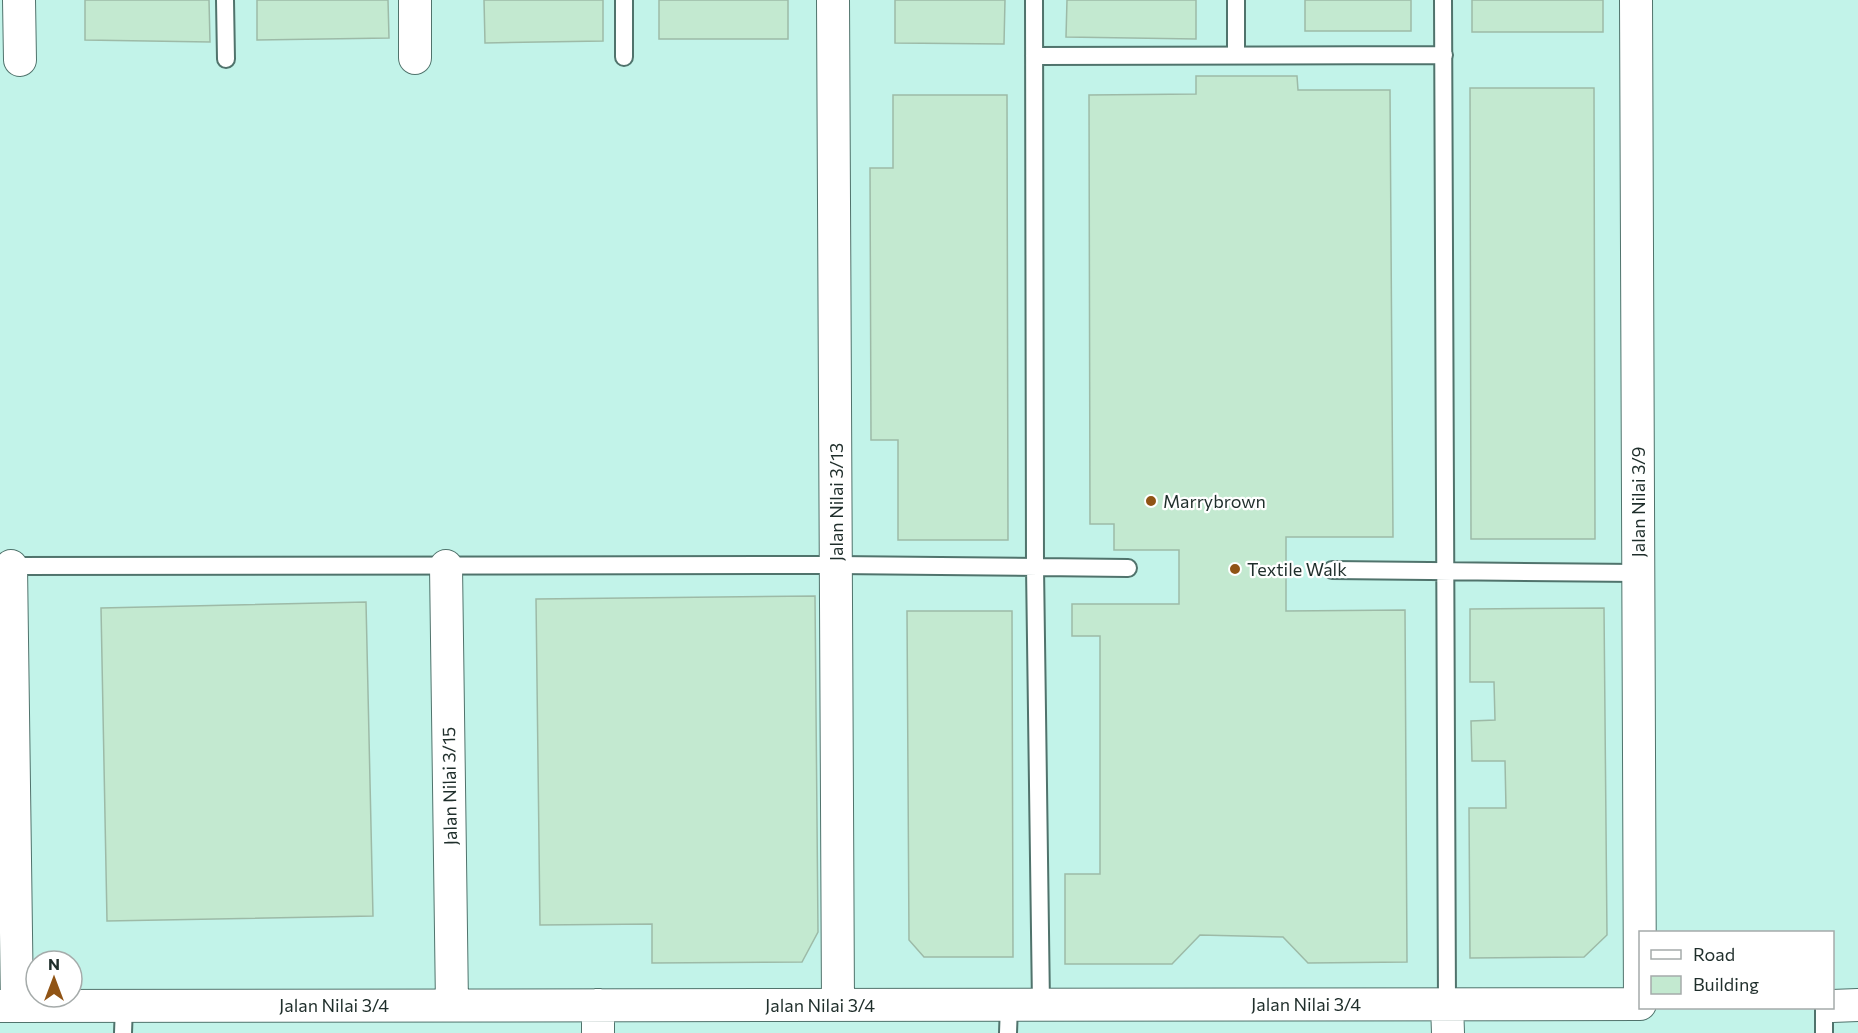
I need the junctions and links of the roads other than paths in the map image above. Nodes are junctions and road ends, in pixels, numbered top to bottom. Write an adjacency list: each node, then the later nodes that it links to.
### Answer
1 (19, 0): 16 (street)
2 (225, 0): 15 (lane)
3 (415, 0): 14 (street)
4 (624, 0): 13 (lane)
5 (833, 0): 17 (street, Jalan Nilai 3/13)
6 (1034, 0): 12 (lane)
7 (1236, 0): 10 (lane)
8 (1443, 0): 11 (lane)
9 (1636, 0): 24 (street, Jalan Nilai 3/9)
10 (1236, 55): 11 (lane); 12 (lane)
11 (1444, 55): 23 (lane)
12 (1035, 56): 20 (lane)
13 (624, 57)
14 (415, 58)
15 (226, 59)
16 (20, 60)
17 (836, 565): 19 (lane); 20 (lane); 29 (street, Jalan Nilai 3/13)
18 (5, 566): 19 (lane); 31 (street)
19 (446, 566): 28 (street, Jalan Nilai 3/15)
20 (1035, 567): 21 (lane); 26 (lane)
21 (1128, 568)
22 (1332, 570): 23 (lane)
23 (1445, 571): 24 (lane); 34 (lane)
24 (1638, 573): 25 (street, Jalan Nilai 3/9)
25 (1640, 931)
26 (1041, 1004): 34 (street, Jalan Nilai 3/4); 37 (street, Jalan Nilai 3/4)
27 (1639, 1004): 34 (street, Jalan Nilai 3/4)
28 (452, 1005): 35 (street, Jalan Nilai 3/4); 36 (street, Jalan Nilai 3/4)
29 (838, 1005): 36 (street, Jalan Nilai 3/4); 37 (street, Jalan Nilai 3/4)
30 (1858, 1005): 32 (street)
31 (8, 1006): 35 (street, Jalan Nilai 3/4)
32 (1834, 1006)
33 (1824, 1009): 38 (lane)
34 (1447, 1018)
35 (124, 1019)
36 (598, 1019)
37 (1009, 1019)
38 (1824, 1033)

